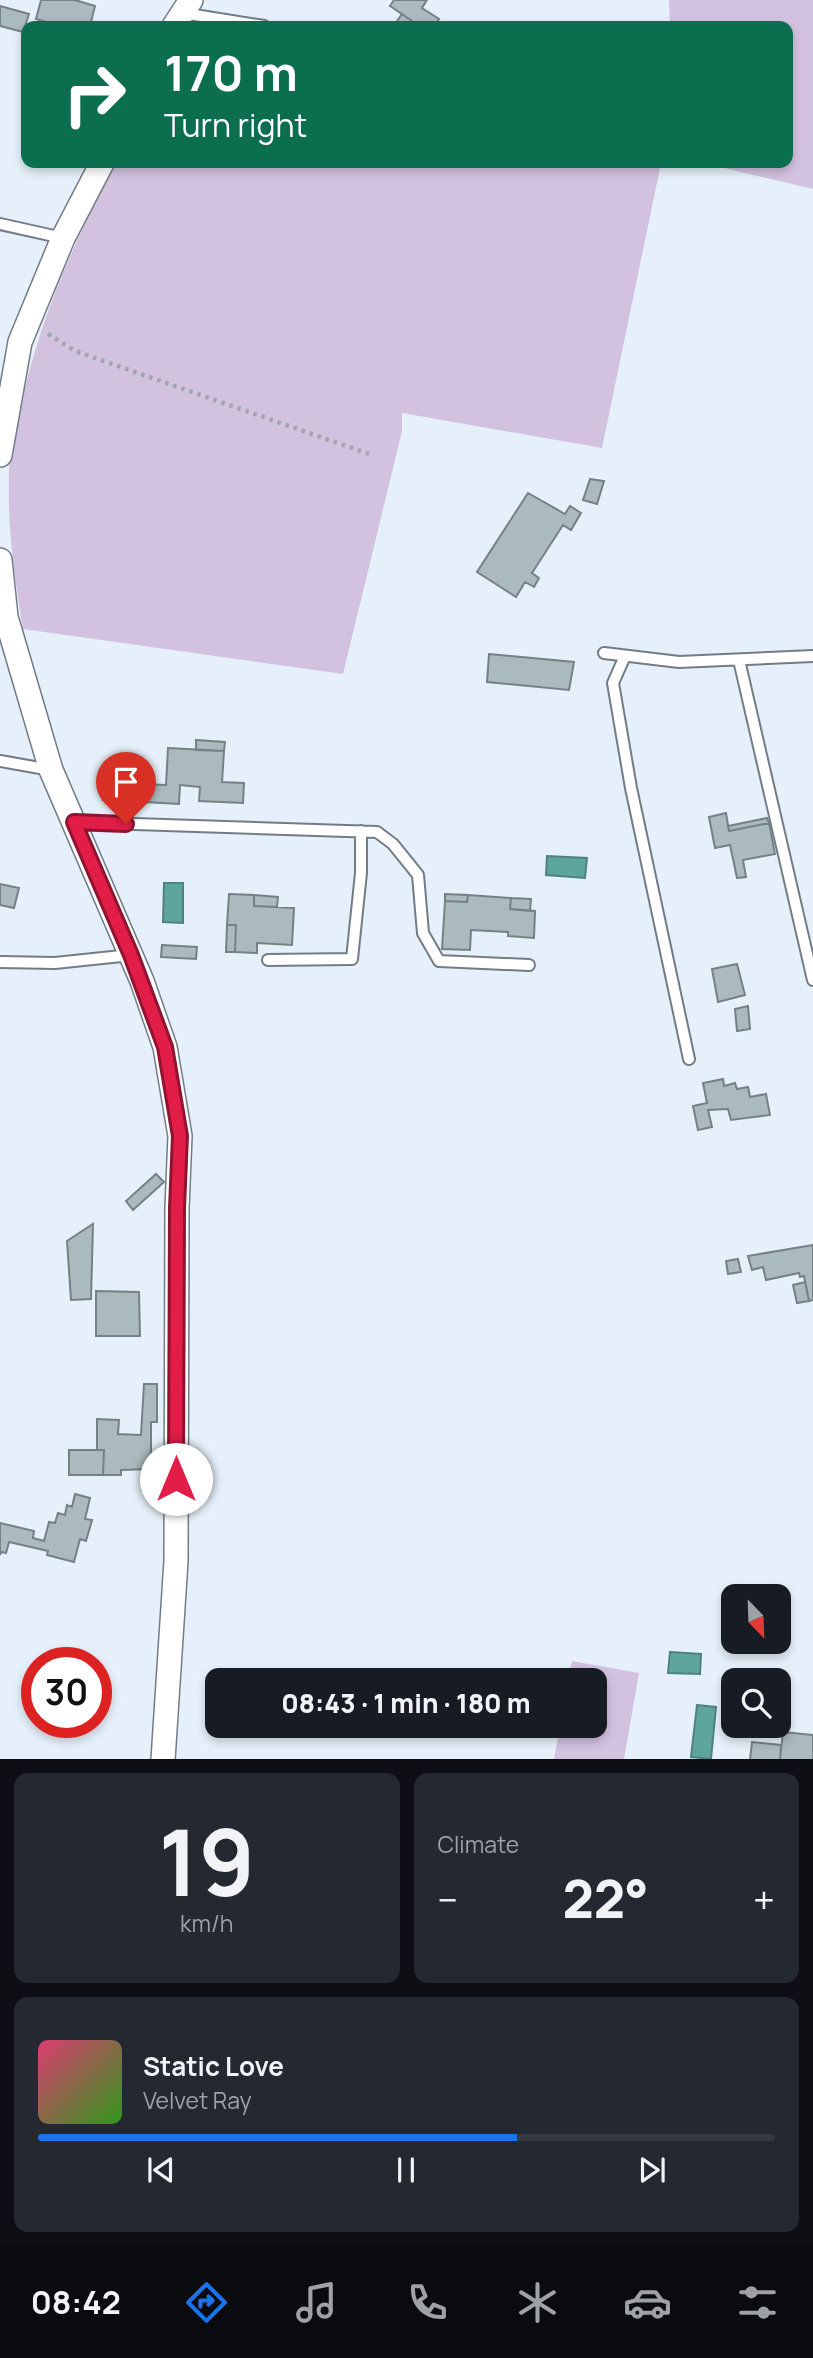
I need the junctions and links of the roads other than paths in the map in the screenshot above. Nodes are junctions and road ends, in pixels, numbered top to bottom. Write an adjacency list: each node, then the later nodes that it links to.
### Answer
1 (182, 13): 2 (lane)
2 (232, 21)
3 (99, 168): 5 (street)
4 (0, 223): 5 (lane)
5 (63, 238): 6 (street)
6 (0, 455)
7 (0, 560): 13 (street)
8 (604, 653): 9 (lane)
9 (625, 656): 11 (lane); 21 (lane)
10 (813, 656): 11 (lane)
11 (738, 660): 20 (lane)
12 (0, 761): 13 (lane)
13 (51, 770): 14 (street)
14 (74, 822): 15 (lane); 16 (street)
15 (361, 831): 17 (lane); 19 (lane)
16 (131, 955): 18 (lane); 22 (street)
17 (268, 960)
18 (0, 962)
19 (529, 965)
20 (813, 980)
21 (689, 1059)
22 (163, 1759)

